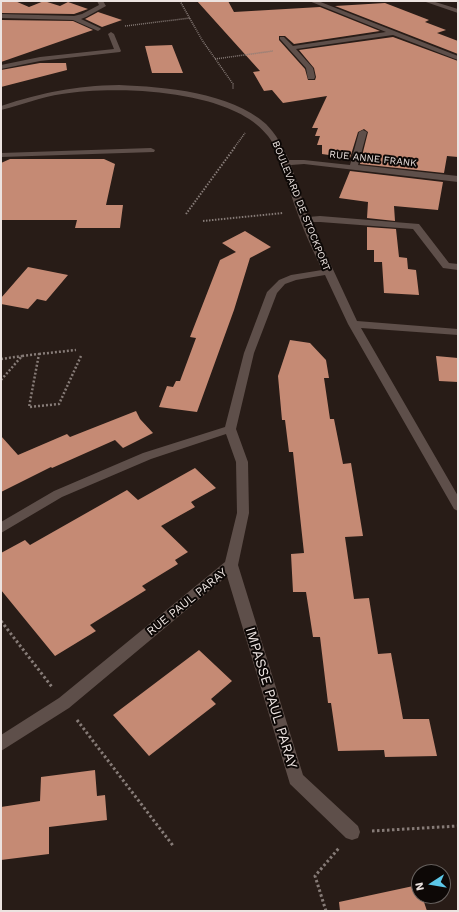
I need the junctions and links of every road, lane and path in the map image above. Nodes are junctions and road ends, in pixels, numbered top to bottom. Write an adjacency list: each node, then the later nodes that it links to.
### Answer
1 (100, 1): 8 (street)
2 (180, 1): 9 (path)
3 (312, 1): 11 (street)
4 (426, 1): 6 (street)
5 (440, 1): 6 (street)
6 (458, 10)
7 (1, 16): 8 (street)
8 (74, 18): 10 (street)
9 (190, 18): 10 (path); 16 (path)
10 (98, 29)
11 (396, 33): 14 (street); 15 (street)
12 (112, 34): 17 (street)
13 (282, 38): 14 (street)
14 (292, 48): 16 (path); 18 (street)
15 (458, 58)
16 (215, 59): 20 (path)
17 (1, 67)
18 (311, 77)
19 (1, 108): 20 (street, BOULEVARD DE STOCKPORT)
20 (232, 108): 21 (street, BOULEVARD DE STOCKPORT)
21 (254, 120): 25 (street, BOULEVARD DE STOCKPORT); 29 (path)
22 (363, 132): 26 (street)
23 (151, 150): 24 (street)
24 (1, 155)
25 (285, 164): 26 (street, RUE ANNE FRANK); 28 (street, BOULEVARD DE STOCKPORT)
26 (353, 168): 27 (street, RUE ANNE FRANK)
27 (458, 179)
28 (302, 211): 30 (street, BOULEVARD DE STOCKPORT); 31 (path)
29 (186, 214)
30 (306, 220): 32 (street); 33 (street, BOULEVARD DE STOCKPORT)
31 (203, 221)
32 (458, 267)
33 (328, 272): 34 (street, BOULEVARD DE STOCKPORT); 42 (street)
34 (353, 324): 35 (street); 43 (street, BOULEVARD DE STOCKPORT)
35 (458, 332)
36 (76, 350): 37 (path)
37 (39, 354): 38 (path); 39 (path)
38 (22, 356): 40 (path); 41 (path)
39 (81, 356)
40 (1, 359)
41 (1, 380)
42 (230, 429): 44 (street); 45 (street, RUE PAUL PARAY)
43 (458, 506)
44 (1, 528)
45 (231, 565): 47 (street, RUE PAUL PARAY); 50 (street, IMPASSE PAUL PARAY)
46 (1, 621): 47 (path)
47 (64, 703): 48 (street, RUE PAUL PARAY); 51 (path)
48 (1, 744)
49 (458, 826): 50 (path)
50 (352, 832): 52 (path)
51 (174, 847)
52 (326, 911)

